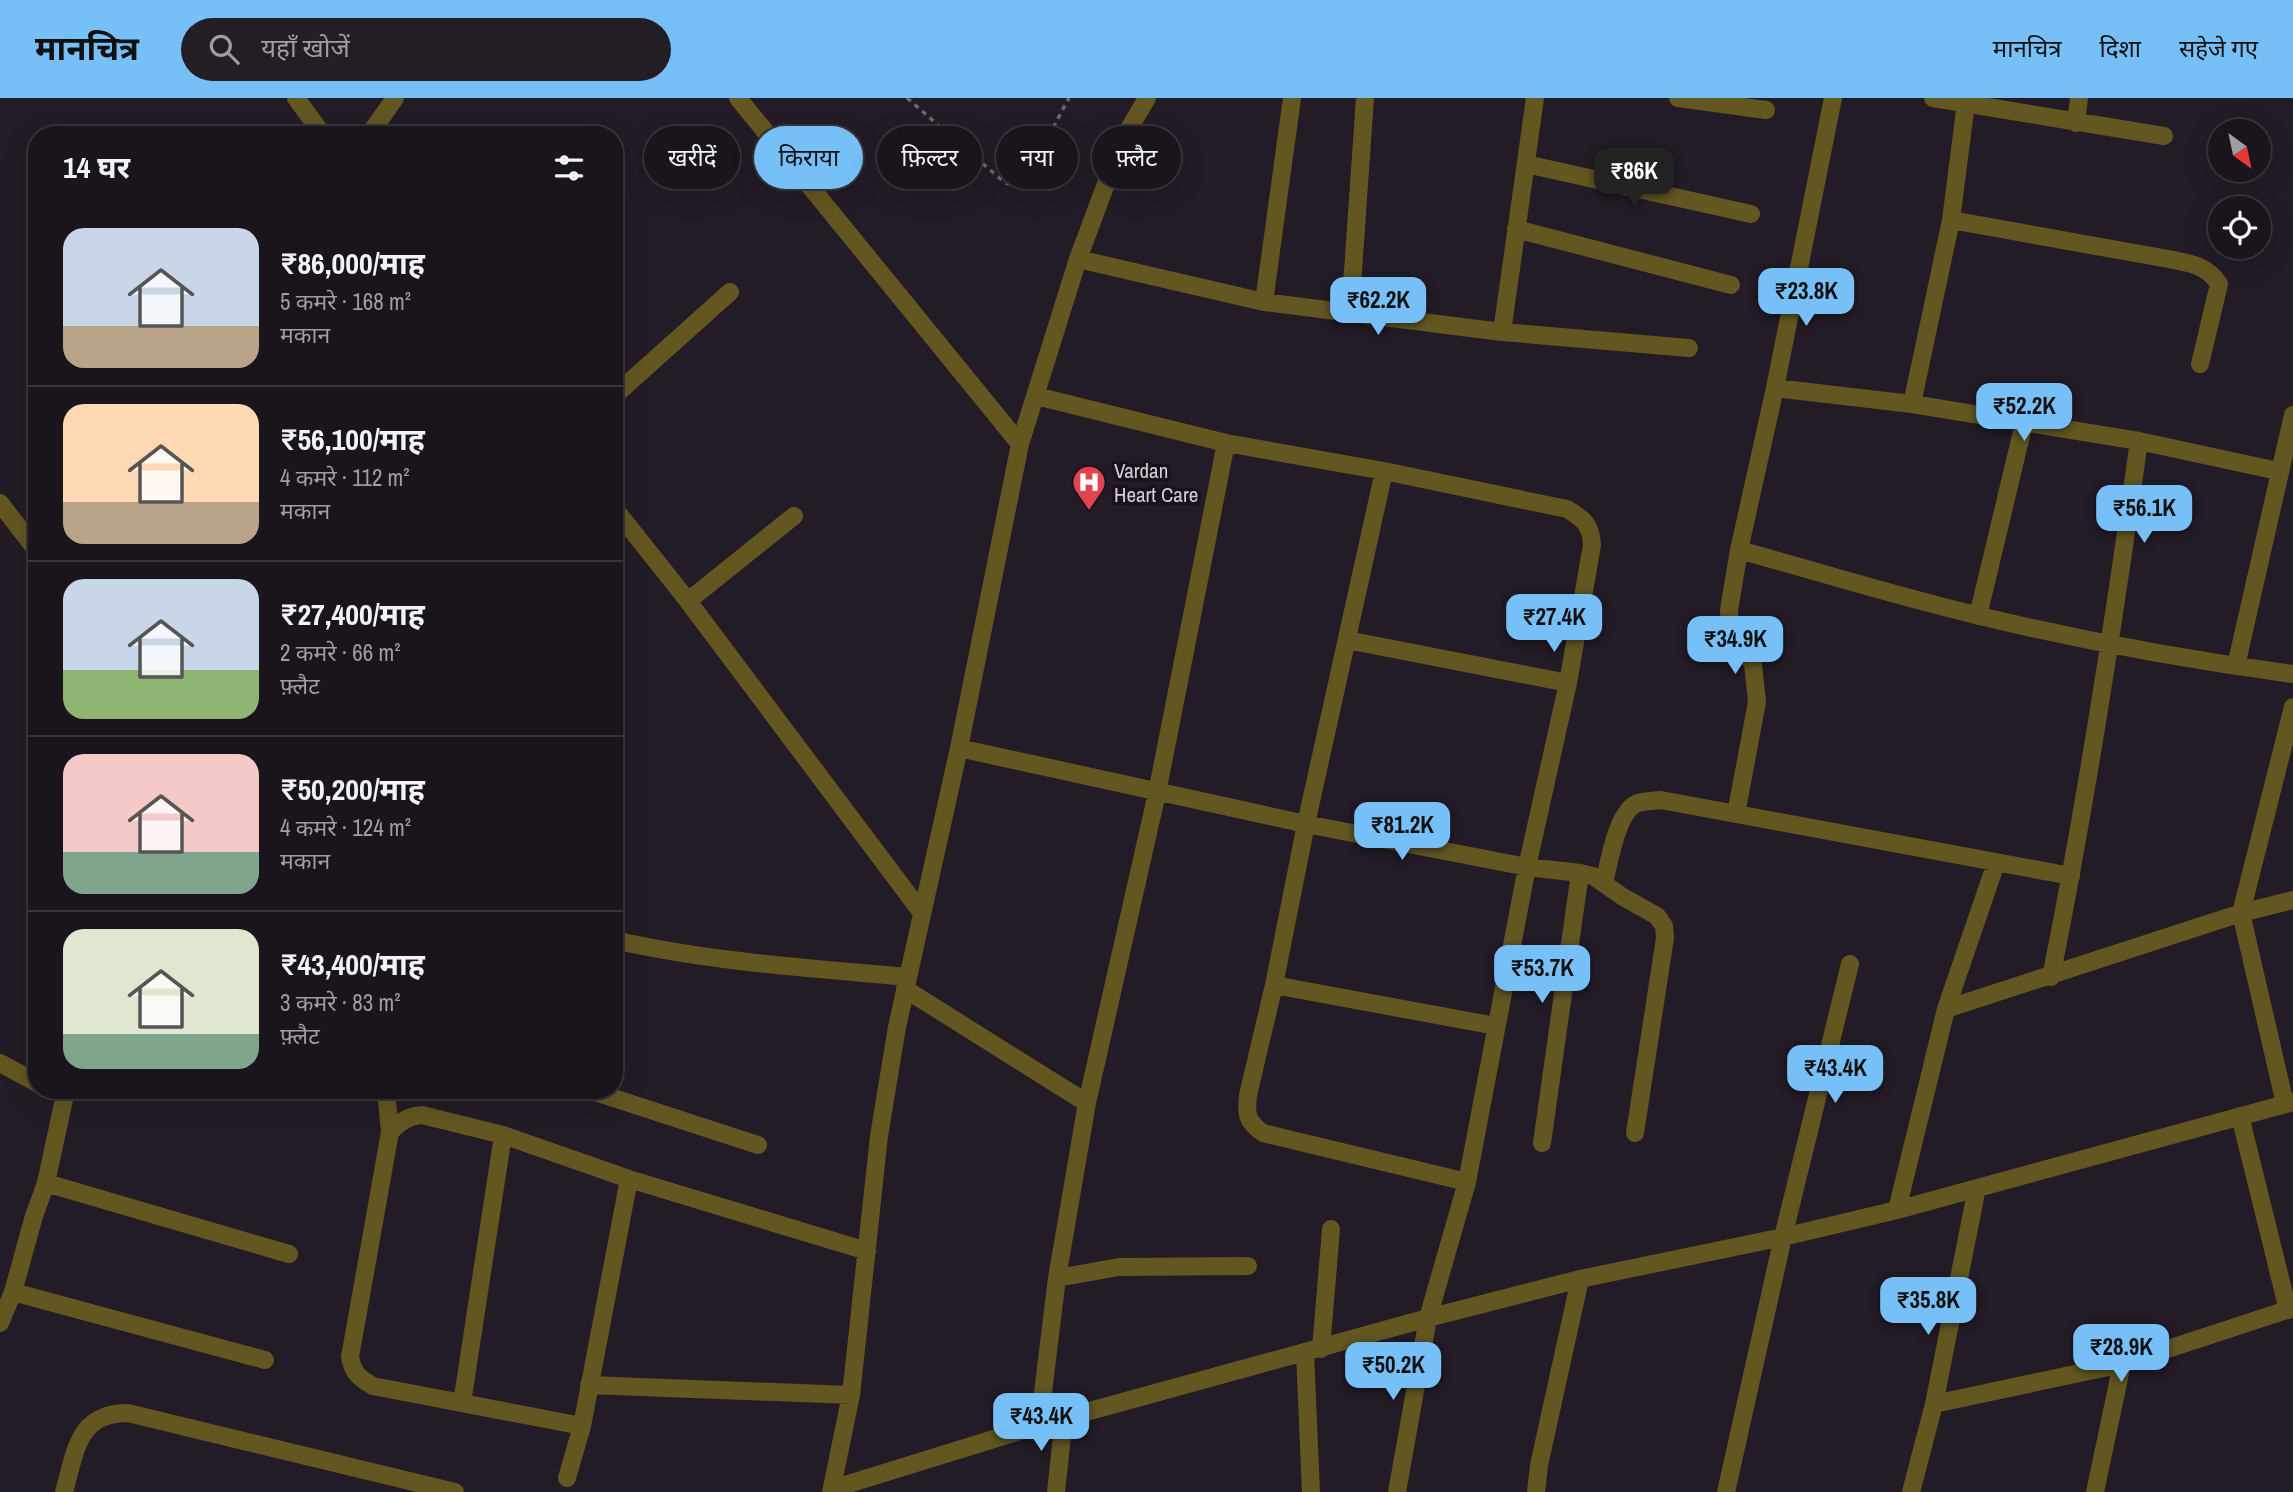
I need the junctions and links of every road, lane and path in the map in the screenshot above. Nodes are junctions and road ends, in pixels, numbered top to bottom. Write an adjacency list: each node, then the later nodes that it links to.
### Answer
1 (296, 98): 17 (street)
2 (395, 98): 18 (street)
3 (738, 98): 40 (street)
4 (907, 98): 5 (path)
5 (1069, 98)
6 (1147, 98): 24 (street)
7 (1292, 98): 27 (street)
8 (1365, 98): 28 (street)
9 (1535, 98): 20 (street)
10 (1678, 98): 15 (street)
11 (1833, 98): 33 (street)
12 (1933, 98): 14 (street)
13 (2079, 98): 16 (street)
14 (1966, 103): 16 (street); 22 (street)
15 (1766, 110)
16 (2076, 123): 19 (street)
17 (316, 126)
18 (375, 126)
19 (2164, 136)
20 (1526, 164): 21 (street); 23 (street)
21 (1751, 214)
22 (1951, 220): 31 (street); 35 (street)
23 (1516, 229): 25 (street); 29 (street)
24 (1078, 259): 27 (street); 34 (street)
25 (1731, 285)
26 (730, 292): 32 (street)
27 (1265, 302): 28 (street)
28 (1350, 314): 29 (street)
29 (1502, 332): 30 (street)
30 (1689, 348)
31 (2200, 364)
32 (623, 388)
33 (1775, 388): 35 (street); 47 (street)
34 (1036, 396): 39 (street); 40 (street)
35 (1912, 404): 37 (street)
36 (2293, 415): 42 (street)
37 (2024, 423): 38 (street); 49 (street)
38 (2139, 441): 42 (street); 51 (street)
39 (1226, 443): 41 (street); 57 (street)
40 (1020, 444): 56 (street)
41 (1384, 471): 50 (street); 54 (street)
42 (2278, 471): 52 (street)
43 (0, 503): 46 (street)
44 (793, 516): 48 (street)
45 (623, 519): 48 (street)
46 (28, 539)
47 (1739, 550): 49 (street); 58 (street)
48 (688, 601): 66 (street)
49 (1978, 616): 51 (street)
50 (1347, 640): 54 (street); 59 (street)
51 (2110, 644): 52 (street); 63 (street)
52 (2236, 666): 53 (street)
53 (2293, 674)
54 (1568, 683): 61 (street)
55 (2293, 707): 67 (street)
56 (959, 748): 57 (street); 66 (street)
57 (1157, 793): 59 (street); 80 (street)
58 (1735, 814): 60 (street); 64 (street)
59 (1306, 824): 61 (street); 72 (street)
60 (1996, 863): 63 (street); 73 (street)
61 (1527, 867): 62 (street); 74 (street)
62 (1580, 873): 64 (street); 86 (street)
63 (2071, 876): 70 (street)
64 (1604, 883): 84 (street)
65 (2293, 900): 67 (street)
66 (922, 913): 71 (street)
67 (2241, 913): 70 (street); 81 (street)
68 (623, 942): 71 (street)
69 (1850, 964): 94 (street)
70 (2050, 977): 73 (street)
71 (906, 983): 80 (street); 95 (street)
72 (1274, 985): 74 (street); 89 (street)
73 (1946, 1009): 92 (street)
74 (1496, 1026): 89 (street)
75 (0, 1063): 76 (street)
76 (28, 1078)
77 (59, 1099): 90 (street)
78 (387, 1099): 83 (street)
79 (617, 1099): 87 (street)
80 (1087, 1103): 98 (street)
81 (2289, 1103): 82 (street)
82 (2240, 1116): 91 (street); 101 (street)
83 (390, 1132): 85 (street); 109 (street)
84 (1635, 1133)
85 (503, 1135): 88 (street); 109 (street)
86 (1542, 1143)
87 (758, 1145)
88 (629, 1180): 95 (street); 107 (street)
89 (1467, 1182): 102 (street)
90 (46, 1183): 96 (street); 100 (street)
91 (1977, 1188): 92 (street); 110 (street)
92 (1897, 1210): 94 (street)
93 (1331, 1229): 104 (street)
94 (1783, 1237): 99 (street); 122 (street)
95 (867, 1251): 108 (street)
96 (289, 1254)
97 (1248, 1266): 98 (street)
98 (1057, 1278): 112 (street)
99 (1580, 1279): 102 (street); 121 (street)
100 (13, 1292): 103 (street); 105 (street)
101 (2290, 1309): 106 (street)
102 (1428, 1318): 104 (street); 120 (street)
103 (0, 1323)
104 (1313, 1351): 111 (street); 119 (street)
105 (265, 1360)
106 (2122, 1364): 110 (street); 124 (street)
107 (589, 1385): 108 (street); 113 (street)
108 (851, 1395): 115 (street)
109 (462, 1403): 113 (street)
110 (1934, 1404): 123 (street)
111 (1064, 1418): 112 (street); 118 (street)
112 (1039, 1425): 115 (street)
113 (582, 1426): 114 (street)
114 (567, 1478)
115 (832, 1490)
116 (64, 1492): 117 (street)
117 (455, 1492)
118 (1055, 1492)
119 (1311, 1492)
120 (1397, 1492)
121 (1536, 1492)
122 (1726, 1492)
123 (1911, 1492)
124 (2095, 1492)

